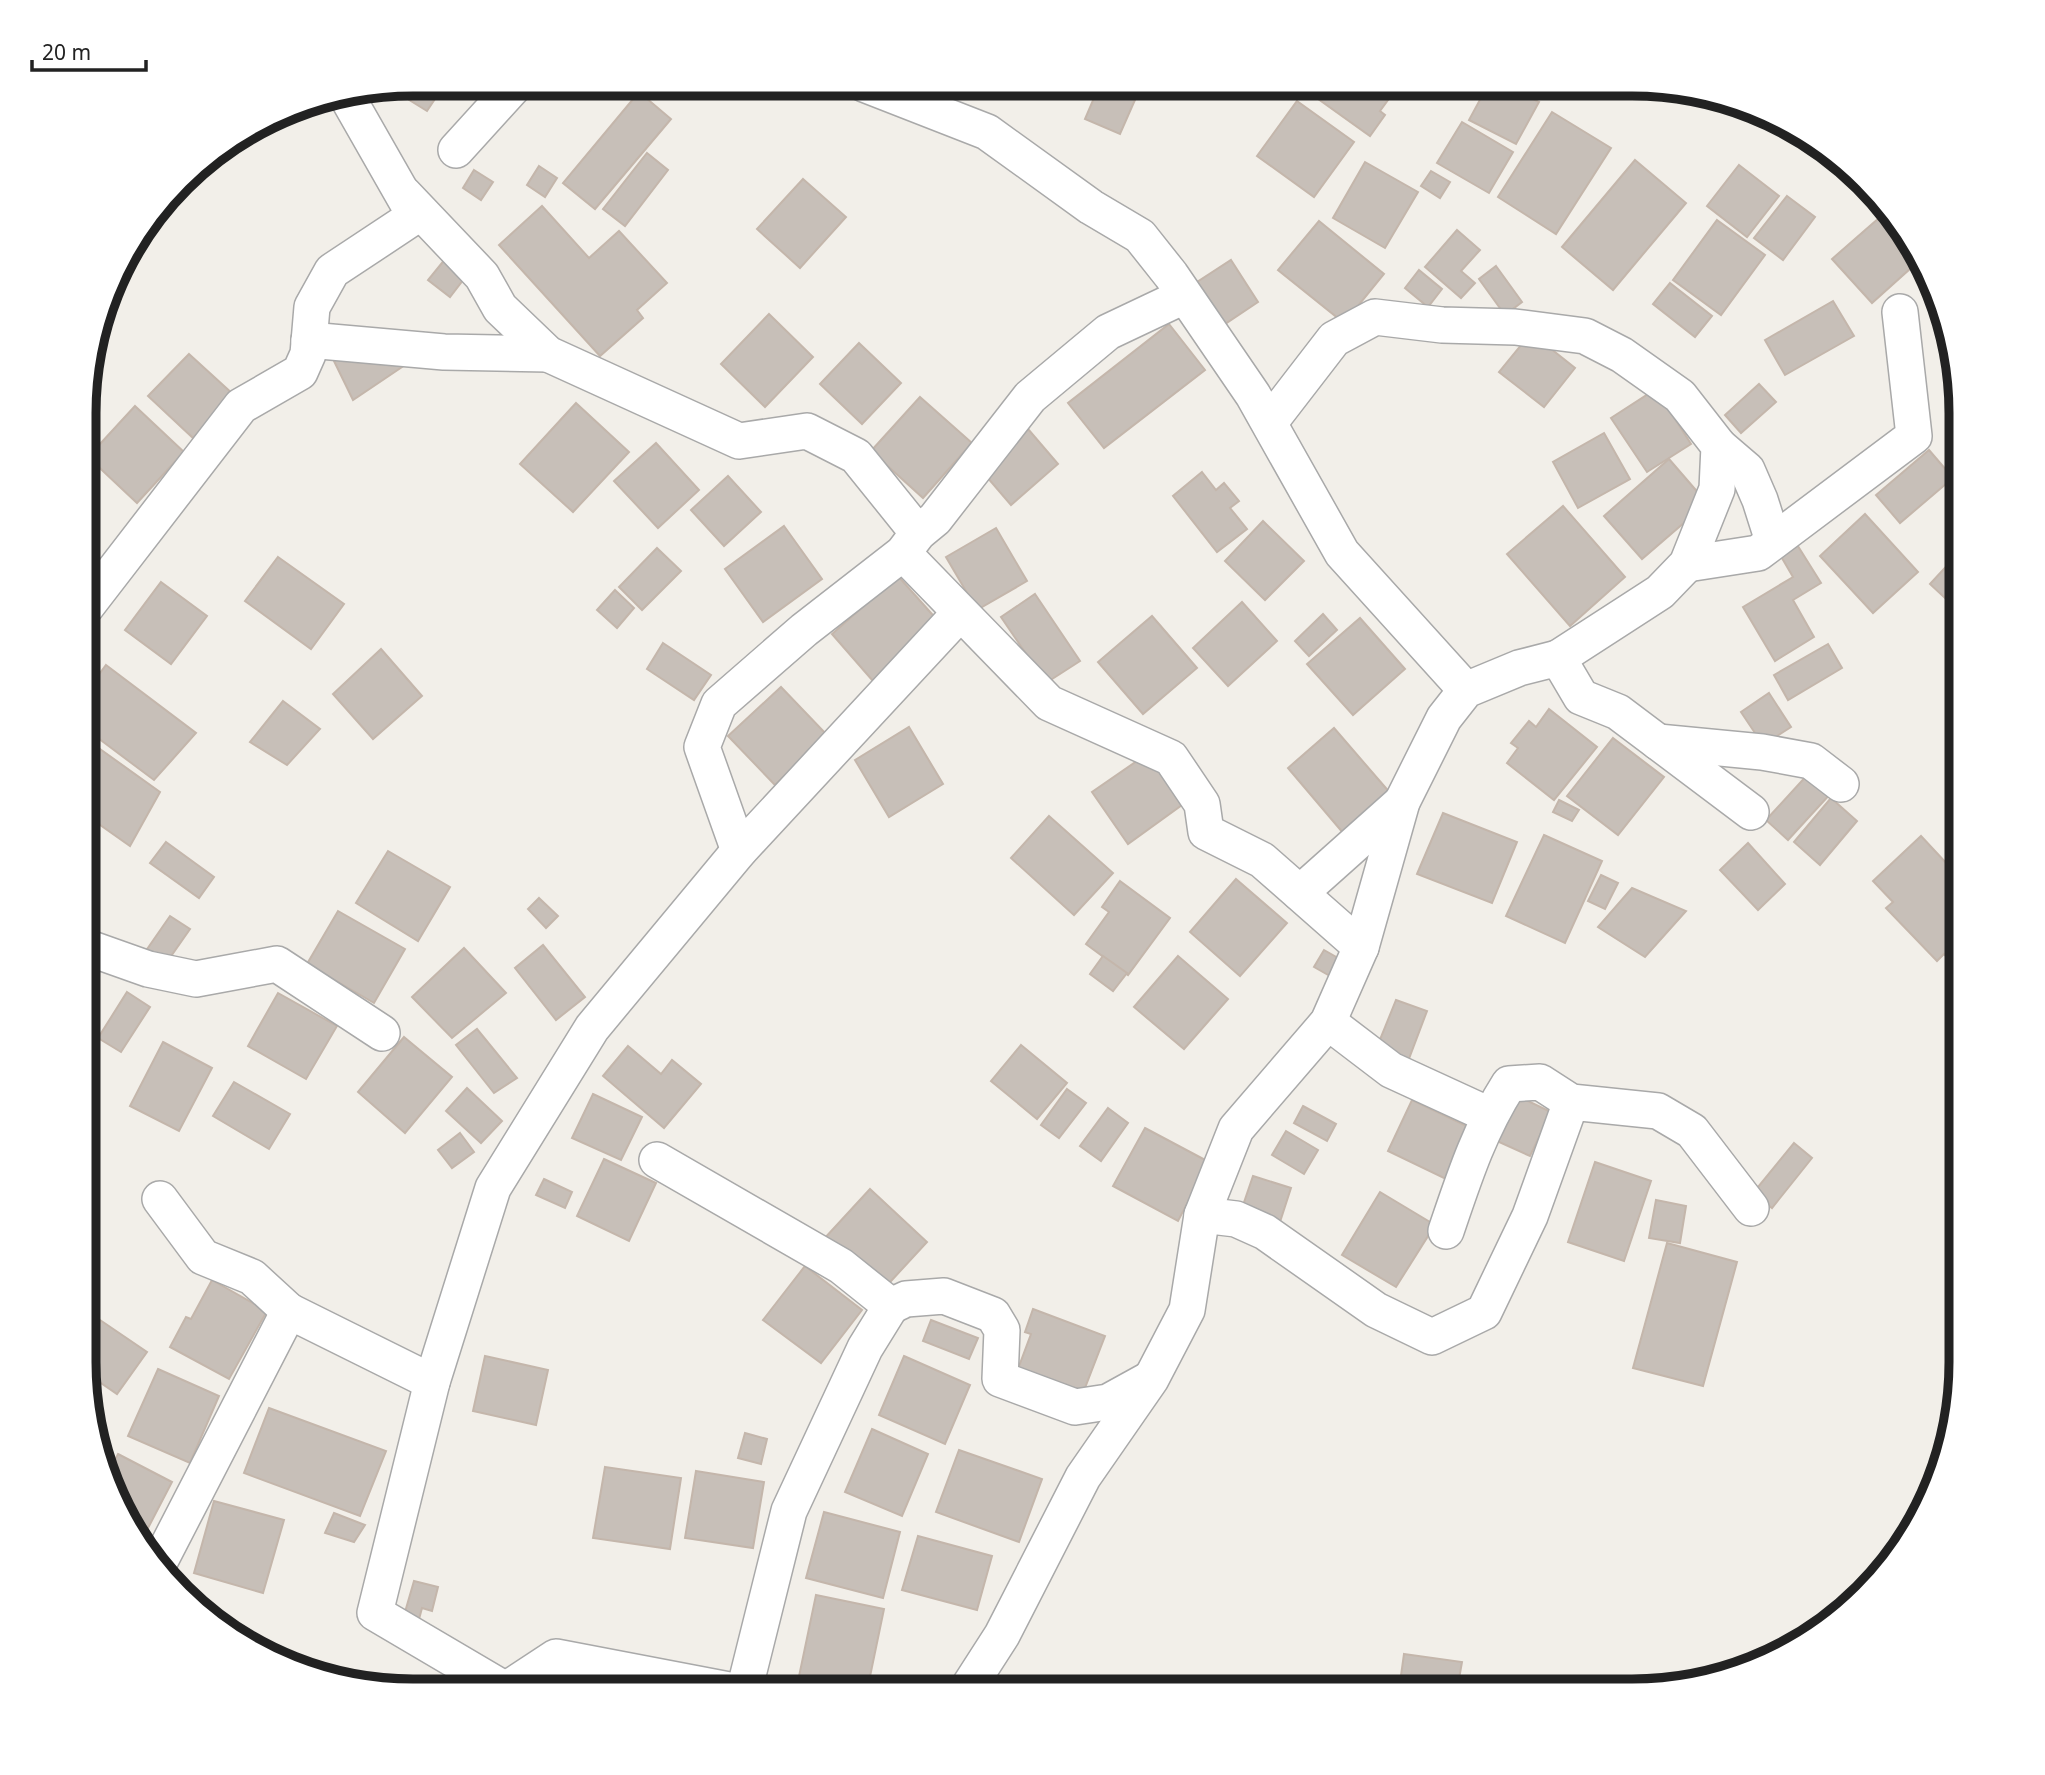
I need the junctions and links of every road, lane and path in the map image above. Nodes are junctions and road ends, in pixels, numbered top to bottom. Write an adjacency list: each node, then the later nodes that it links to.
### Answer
1 (505, 96): 4 (street)
2 (895, 96): 6 (street)
3 (350, 102): 5 (street)
4 (456, 150)
5 (402, 192): 8 (street); 9 (street)
6 (1184, 296): 10 (street); 13 (street)
7 (1900, 312): 12 (street)
8 (309, 340): 9 (street); 15 (street)
9 (548, 354): 13 (street)
10 (1270, 422): 11 (street); 18 (street)
11 (1719, 446): 12 (street); 14 (street)
12 (1773, 541): 14 (street)
13 (910, 543): 16 (street); 23 (street)
14 (1687, 564): 17 (street)
15 (96, 594)
16 (960, 613): 23 (street); 24 (street)
17 (1558, 657): 18 (street); 19 (street)
18 (1466, 690): 21 (street)
19 (1658, 742): 20 (street); 22 (street)
20 (1841, 785)
21 (1402, 802): 24 (street); 25 (street)
22 (1751, 812)
23 (739, 851): 39 (street)
24 (1300, 894): 25 (street)
25 (1361, 947): 27 (street)
26 (96, 951): 28 (street)
27 (1328, 1022): 30 (street); 34 (street)
28 (382, 1033)
29 (1571, 1102): 30 (street); 33 (street); 34 (street)
30 (1489, 1115): 35 (street)
31 (657, 1160): 36 (street)
32 (160, 1199): 37 (street)
33 (1751, 1208)
34 (1202, 1215): 38 (street)
35 (1446, 1231)
36 (891, 1306): 38 (street); 44 (street)
37 (289, 1311): 39 (street); 40 (street)
38 (1152, 1379): 45 (street)
39 (432, 1382): 41 (street)
40 (163, 1556)
41 (486, 1679)
42 (521, 1679): 43 (street)
43 (671, 1679)
44 (747, 1679)
45 (974, 1679)

